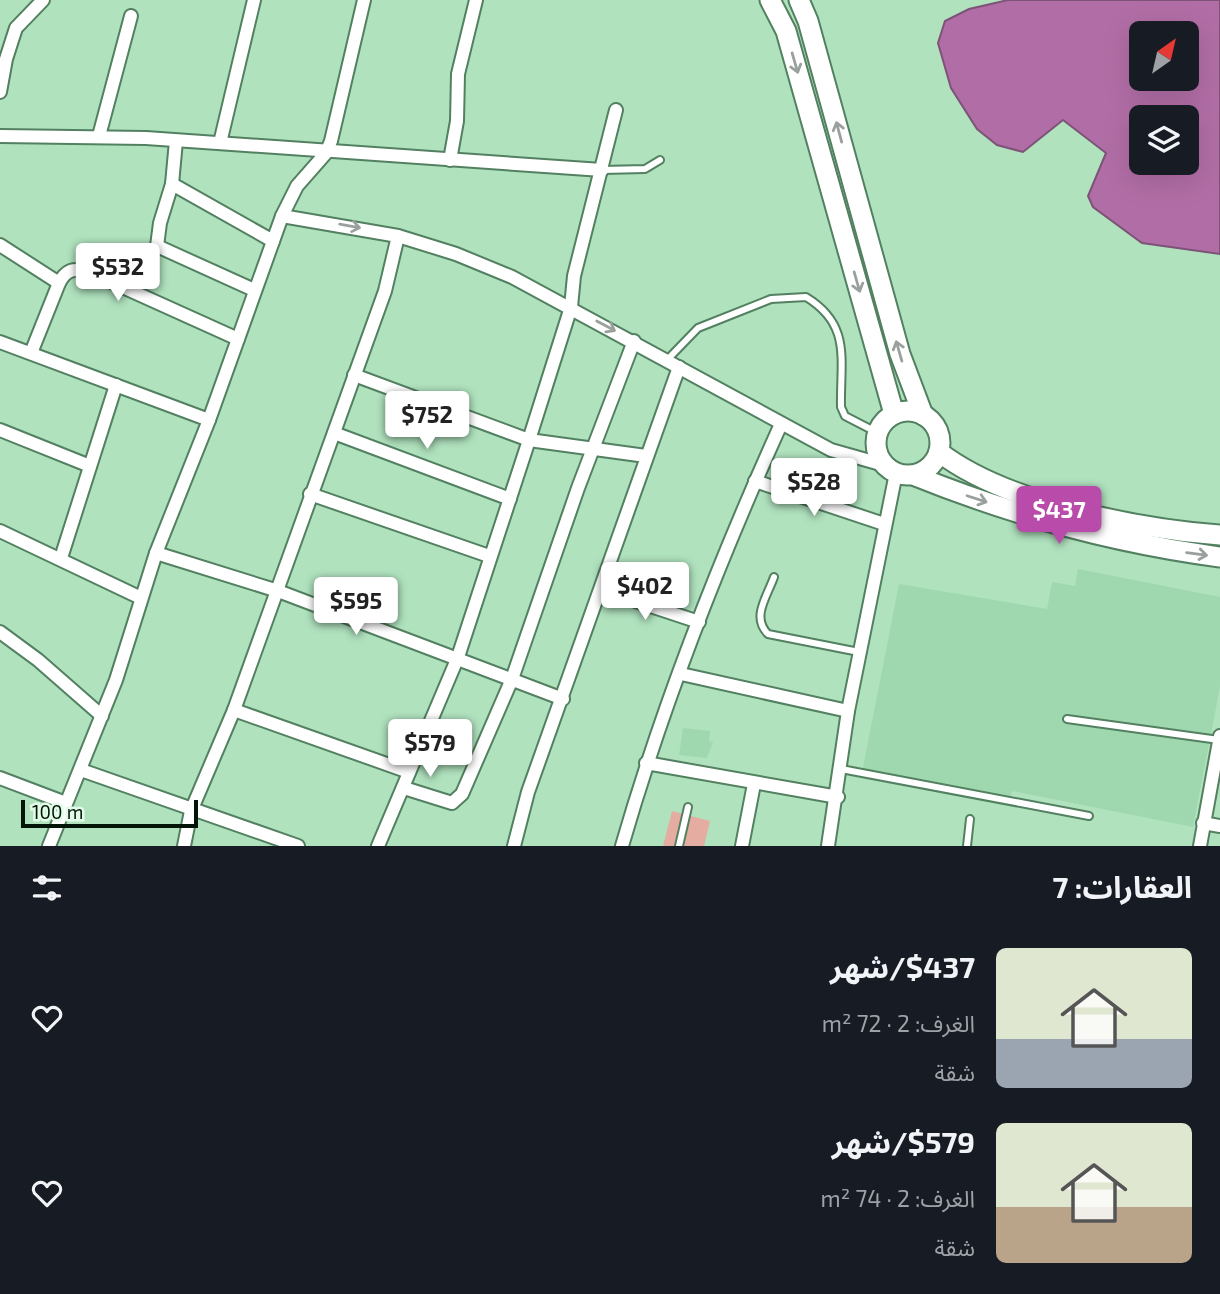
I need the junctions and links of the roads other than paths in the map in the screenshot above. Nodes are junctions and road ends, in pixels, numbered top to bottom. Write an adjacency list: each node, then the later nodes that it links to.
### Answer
1 (43, 0): 8 (street)
2 (254, 0): 13 (street)
3 (364, 0): 14 (street)
4 (476, 0): 15 (street)
5 (770, 0): 33 (street, one-way to 33)
6 (799, 0): 34 (street, one-way to 6)
7 (131, 16): 11 (street)
8 (0, 92)
9 (617, 110): 17 (street)
10 (0, 136): 11 (street)
11 (99, 136): 12 (street)
12 (176, 141): 13 (street); 18 (street)
13 (220, 143): 14 (street)
14 (326, 153): 15 (street); 19 (street)
15 (450, 160): 17 (street)
16 (660, 160): 17 (lane)
17 (602, 170): 25 (street)
18 (172, 184): 21 (street); 24 (street)
19 (282, 216): 20 (street, one-way to 20); 21 (street)
20 (398, 236): 25 (street); 31 (street)
21 (272, 241): 24 (street)
22 (0, 245): 23 (street)
23 (59, 283): 26 (street); 29 (street)
24 (254, 290): 26 (street)
25 (571, 307): 27 (street, one-way to 27); 40 (street)
26 (238, 339): 35 (street)
27 (634, 341): 30 (street); 41 (street)
28 (0, 342): 29 (street)
29 (30, 353): 32 (street)
30 (673, 363): 36 (street); 39 (lane); 43 (street)
31 (354, 375): 38 (street); 40 (street)
32 (116, 385): 35 (street); 44 (street)
33 (894, 414): 34 (street); 39 (street)
34 (923, 415): 42 (street)
35 (209, 420): 52 (street)
36 (781, 424): 45 (street); 46 (street)
37 (0, 430): 44 (street)
38 (334, 433): 47 (street); 48 (street)
39 (878, 433): 45 (street)
40 (529, 440): 41 (street); 48 (street)
41 (592, 449): 43 (street); 65 (street)
42 (939, 452): 45 (street); 51 (street)
43 (646, 456): 57 (street)
44 (90, 466): 55 (street)
45 (898, 471): 49 (street); 54 (street, one-way to 54)
46 (755, 481): 49 (street); 60 (street)
47 (310, 494): 53 (street); 58 (street)
48 (510, 499): 53 (street)
49 (884, 524): 62 (street)
50 (0, 531): 55 (street)
51 (1220, 535)
52 (156, 553): 58 (street); 59 (street)
53 (489, 556): 63 (street)
54 (1220, 557)
55 (61, 558): 59 (street)
56 (774, 577): 62 (lane)
57 (601, 590): 60 (street); 66 (street)
58 (278, 591): 63 (street); 67 (street)
59 (141, 598): 69 (street)
60 (699, 622): 64 (street)
61 (0, 632): 69 (street)
62 (859, 652): 68 (street)
63 (458, 657): 65 (street); 75 (street)
64 (681, 674): 68 (street); 72 (street)
65 (512, 679): 66 (street); 78 (street)
66 (563, 699): 91 (street)
67 (234, 710): 75 (street); 82 (street)
68 (848, 711): 73 (street)
69 (102, 716): 74 (street)
70 (1067, 719): 71 (lane)
71 (1220, 739): 85 (street)
72 (646, 763): 77 (street); 92 (street)
73 (841, 769): 79 (street); 83 (lane)
74 (81, 770): 80 (street); 82 (street)
75 (409, 772): 78 (street)
76 (0, 778): 80 (street)
77 (754, 784): 79 (street); 94 (street)
78 (404, 788): 90 (street)
79 (838, 797): 95 (street)
80 (66, 803): 87 (street)
81 (688, 807): 93 (lane)
82 (191, 811): 88 (street); 89 (street)
83 (1089, 816)
84 (970, 819): 96 (lane)
85 (1203, 823): 86 (street); 97 (street)
86 (1220, 826)
87 (49, 846)
88 (184, 846)
89 (298, 846)
90 (378, 846)
91 (514, 846)
92 (622, 846)
93 (679, 846)
94 (741, 846)
95 (828, 846)
96 (967, 846)
97 (1200, 846)

